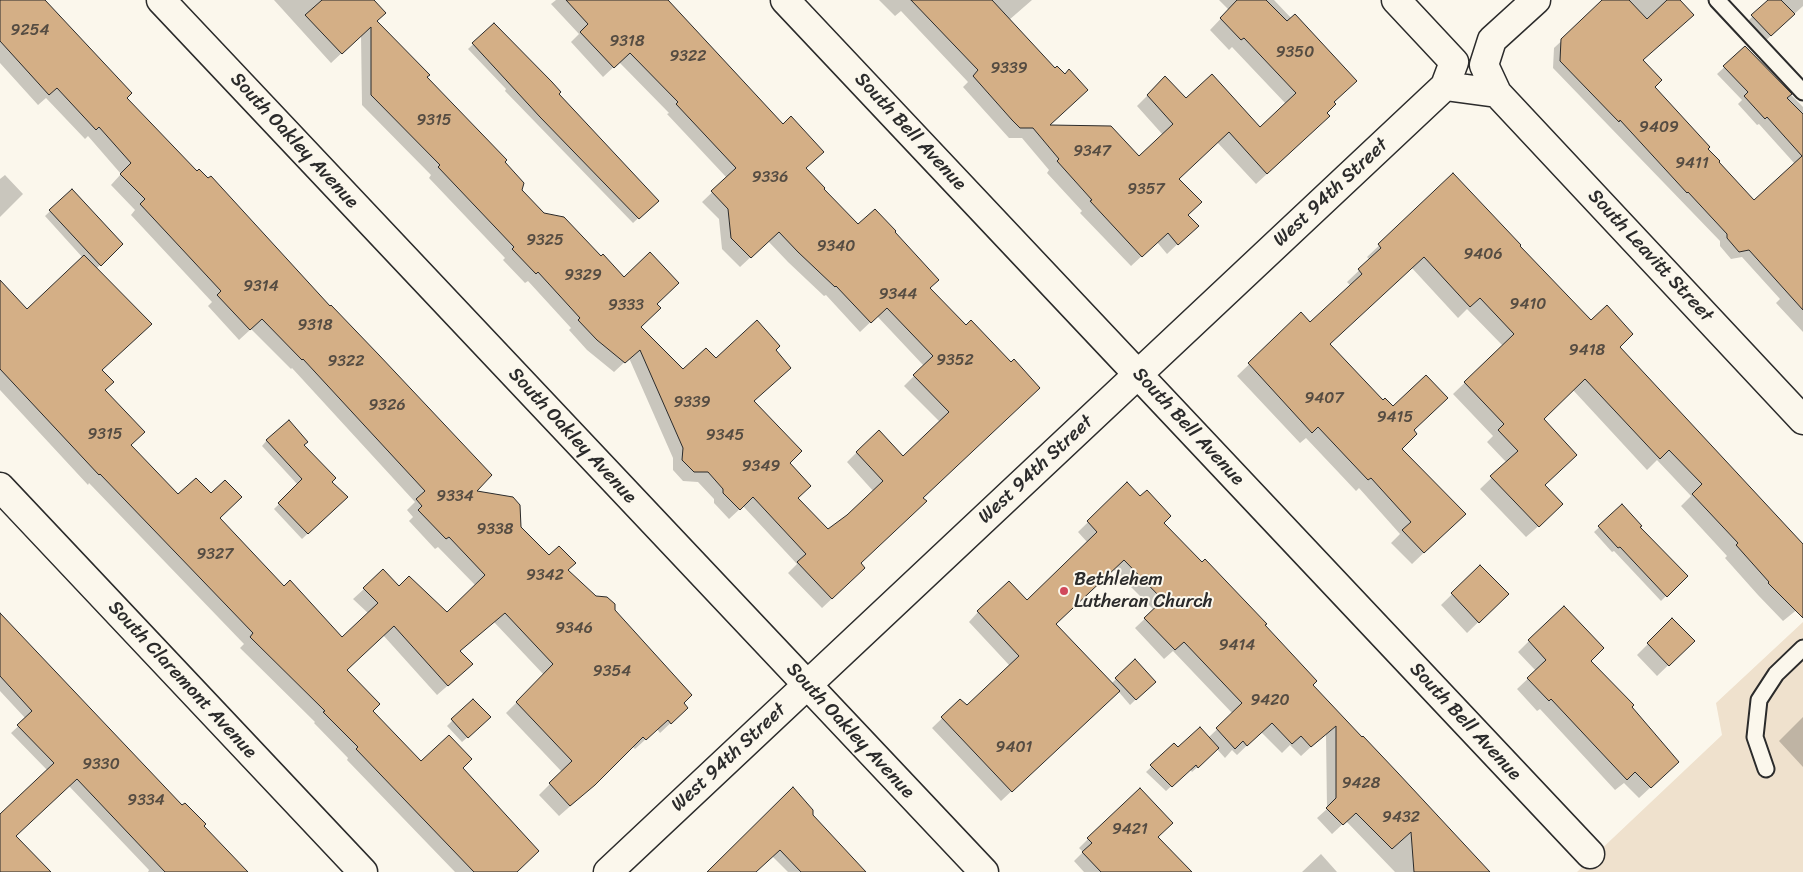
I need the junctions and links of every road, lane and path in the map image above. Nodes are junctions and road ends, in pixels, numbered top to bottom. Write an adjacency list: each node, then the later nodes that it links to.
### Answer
1 (161, 0): 13 (street, South Oakley Avenue)
2 (785, 0): 9 (street, South Bell Avenue)
3 (1396, 0): 6 (street)
4 (1536, 0): 8 (street, South Leavitt Street)
5 (1717, 0): 7 (lane)
6 (1449, 74): 8 (street); 9 (street, West 94th Street)
7 (1803, 92)
8 (1497, 93): 10 (street, South Leavitt Street)
9 (1138, 374): 13 (street, West 94th Street); 15 (street, South Bell Avenue)
10 (1803, 420)
11 (0, 487): 16 (street, South Claremont Avenue)
12 (1803, 648): 14 (lane)
13 (807, 685): 17 (street, West 94th Street); 18 (street, South Oakley Avenue)
14 (1766, 769)
15 (1590, 854)
16 (363, 872)
17 (608, 872)
18 (984, 872)

